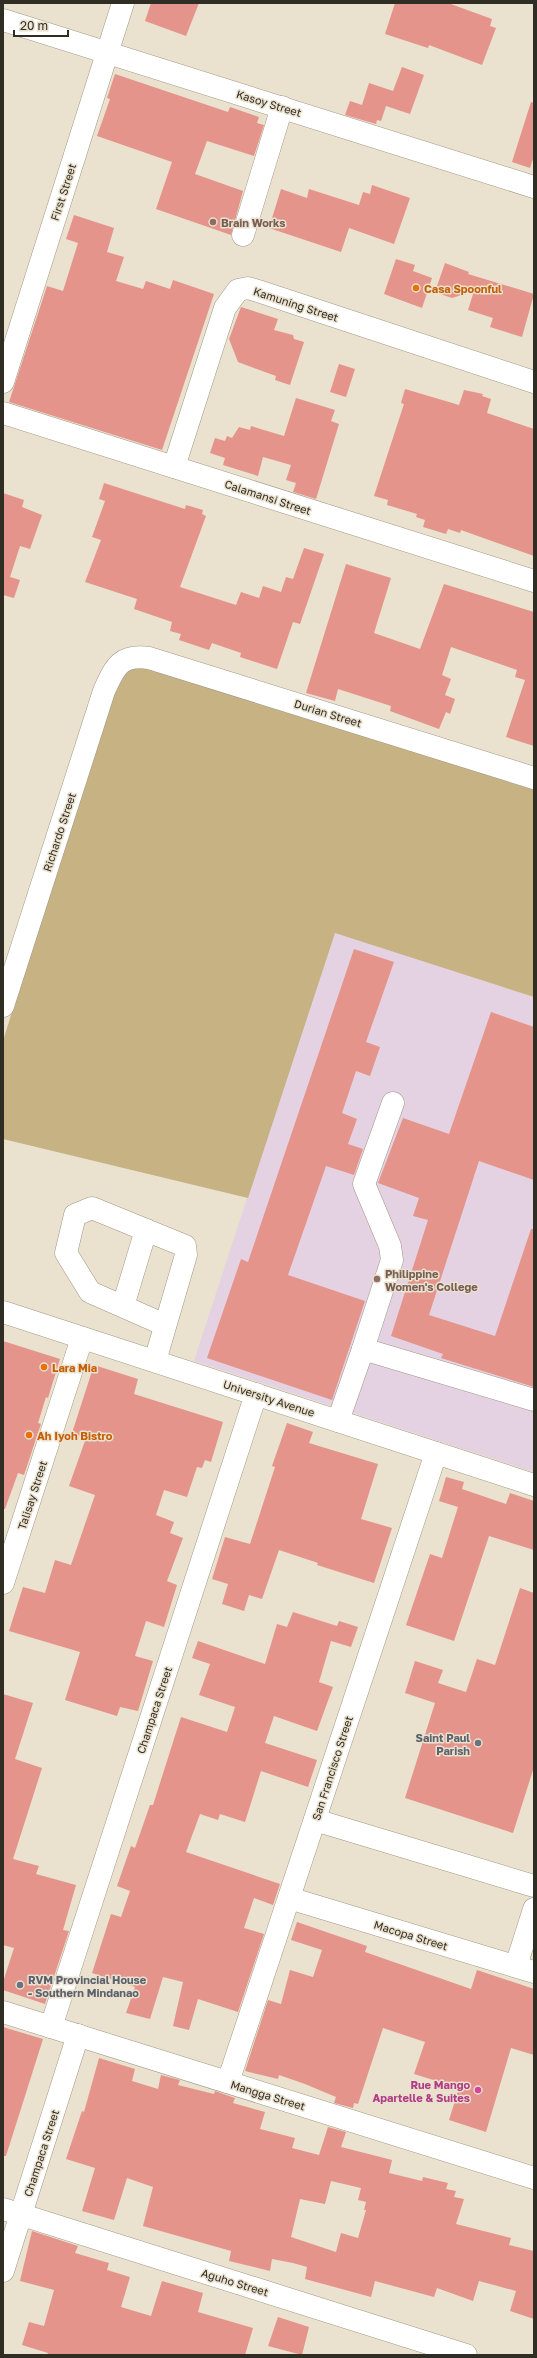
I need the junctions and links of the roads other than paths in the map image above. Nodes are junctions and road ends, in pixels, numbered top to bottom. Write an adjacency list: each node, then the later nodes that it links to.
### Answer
1 (123, 3): 3 (street, First Street)
2 (3, 20): 3 (street, Kasoy Street)
3 (108, 52): 4 (street, Kasoy Street); 7 (street, First Street)
4 (282, 107): 5 (street, Kasoy Street); 6 (street)
5 (534, 187)
6 (242, 235)
7 (3, 382)
8 (534, 382): 10 (street, Kamuning Street)
9 (3, 413): 10 (street, Calamansi Street)
10 (174, 468): 11 (street, Calamansi Street)
11 (534, 581)
12 (122, 661): 13 (street, Durian Street); 14 (street, Richardo Street)
13 (534, 778)
14 (3, 1006)
15 (393, 1103): 21 (street)
16 (146, 1230): 17 (street); 17 (street); 19 (street)
17 (123, 1306): 19 (street)
18 (3, 1312): 20 (street, University Avenue)
19 (165, 1325): 22 (street)
20 (82, 1338): 22 (street, University Avenue); 28 (street, Talisay Street)
21 (363, 1349): 24 (street); 25 (street)
22 (155, 1361): 23 (street, University Avenue)
23 (256, 1394): 25 (street, University Avenue); 35 (street, Champaca Street)
24 (534, 1400)
25 (338, 1421): 26 (street, University Avenue)
26 (436, 1453): 27 (street, University Avenue); 29 (street, San Francisco Street)
27 (534, 1485)
28 (3, 1583)
29 (314, 1820): 30 (street); 31 (street, San Francisco Street)
30 (534, 1886)
31 (289, 1898): 33 (street, Macopa Street); 37 (street, San Francisco Street)
32 (534, 1909): 33 (street)
33 (525, 1969)
34 (3, 2012): 35 (street, Mangga Street)
35 (51, 2027): 36 (street, Mangga Street)
36 (78, 2035): 37 (street, Mangga Street); 39 (street, Champaca Street)
37 (228, 2082): 38 (street, Mangga Street)
38 (534, 2178)
39 (12, 2212): 40 (street, Champaca Street); 41 (street, Aguho Street)
40 (3, 2271)
41 (466, 2355)

